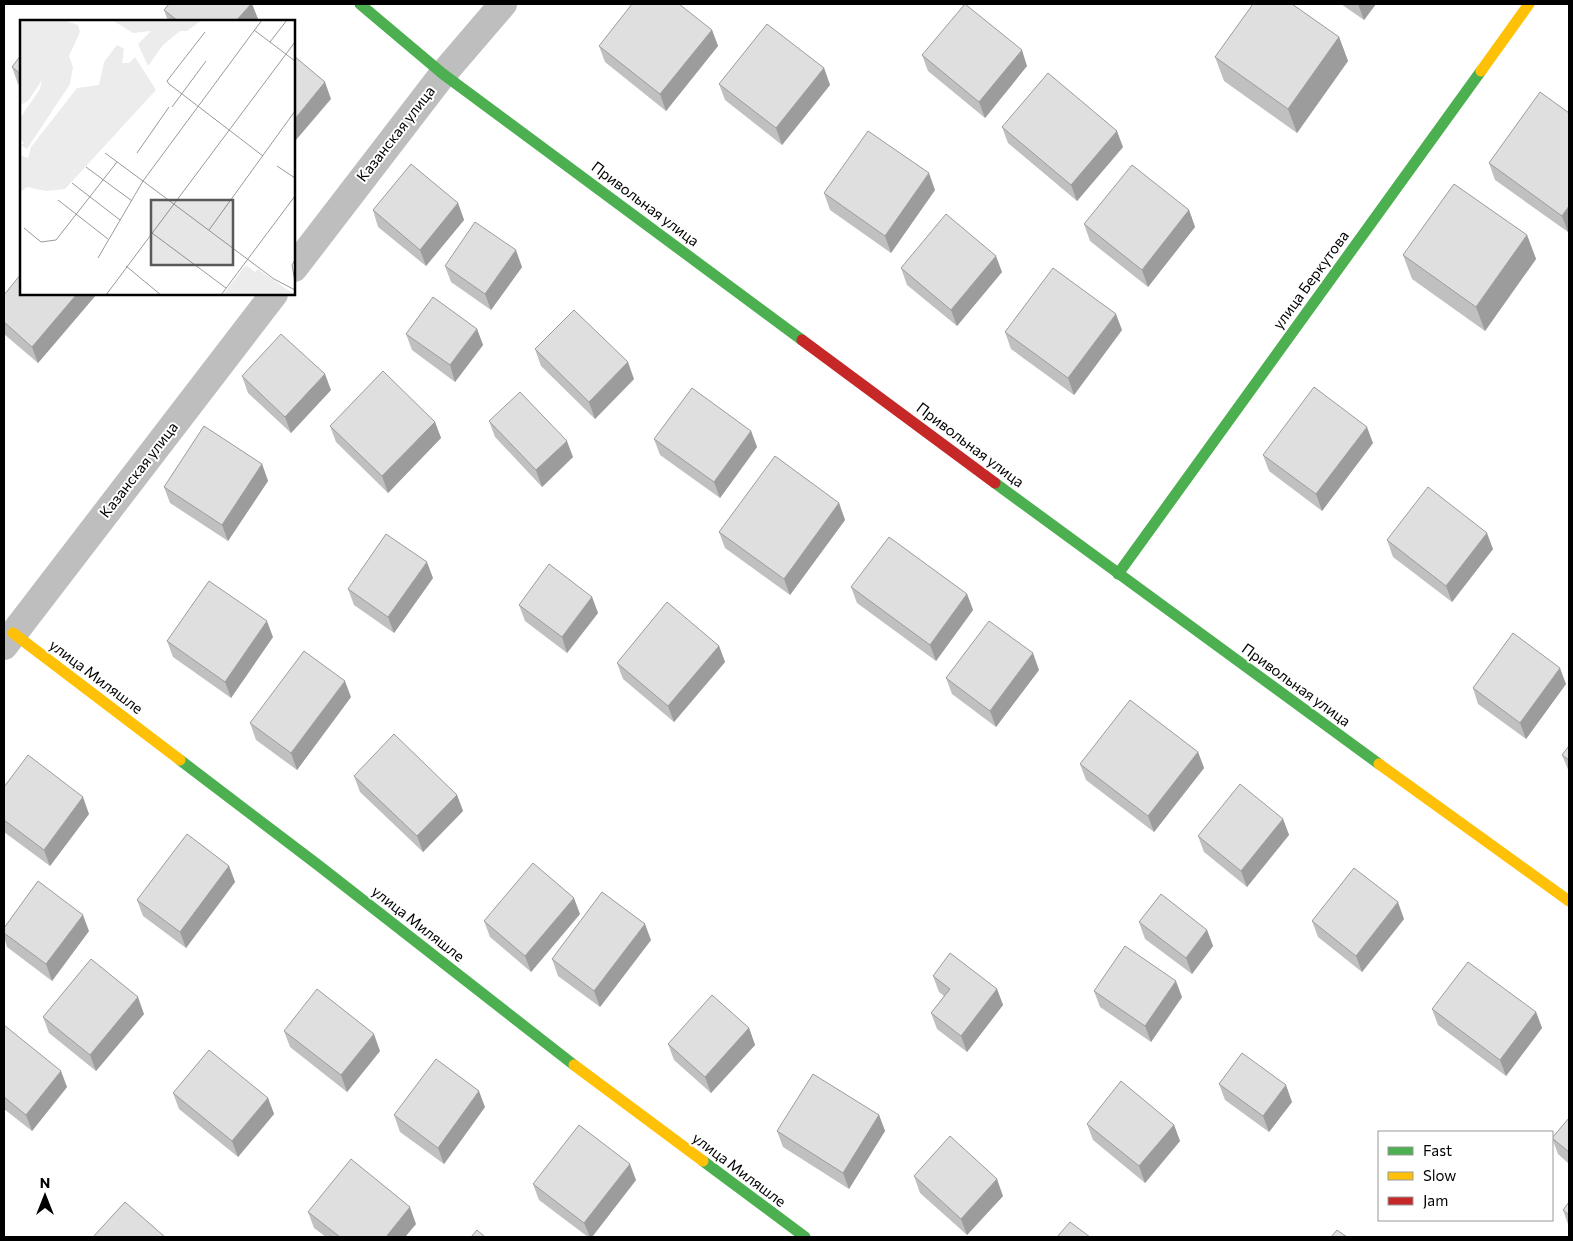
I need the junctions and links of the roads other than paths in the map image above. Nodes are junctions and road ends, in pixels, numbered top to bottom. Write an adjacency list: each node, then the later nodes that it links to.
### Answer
1 (360, 4): 4 (street, Привольная улица)
2 (503, 4): 4 (street, Казанская улица)
3 (1529, 4): 7 (street, улица Беркутова)
4 (443, 74): 5 (street, Казанская улица); 7 (street, Привольная улица)
5 (295, 267)
6 (273, 295): 8 (street, Казанская улица)
7 (1118, 574): 9 (street, Привольная улица)
8 (9, 639): 10 (street, улица Миляшле)
9 (1569, 901)
10 (805, 1237)

